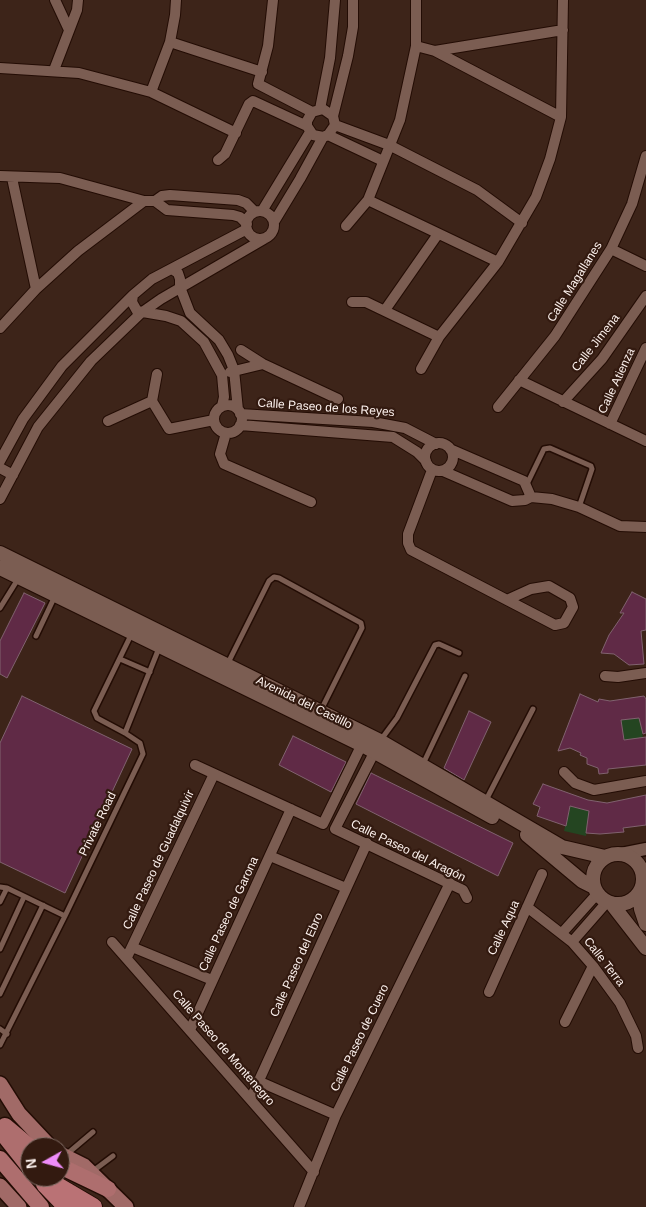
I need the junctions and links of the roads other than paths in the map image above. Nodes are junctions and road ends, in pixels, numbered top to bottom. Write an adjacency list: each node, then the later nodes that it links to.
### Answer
1 (56, 0): 9 (street)
2 (78, 0): 9 (street)
3 (176, 0): 11 (street)
4 (273, 0): 16 (street)
5 (335, 0): 18 (street)
6 (353, 0): 20 (street)
7 (416, 0): 12 (street)
8 (563, 0): 10 (street)
9 (69, 30): 15 (street)
10 (563, 30): 13 (street); 19 (street)
11 (170, 42): 16 (street); 17 (street)
12 (416, 46): 13 (street); 24 (street)
13 (435, 50): 19 (street)
14 (0, 68): 15 (street)
15 (54, 70): 17 (street)
16 (262, 72): 18 (street)
17 (151, 92): 22 (street)
18 (316, 111): 20 (street); 21 (street)
19 (561, 117): 36 (street)
20 (334, 120): 23 (street); 24 (street)
21 (308, 129): 22 (street); 23 (street); 34 (street)
22 (236, 133): 26 (street)
23 (325, 136): 27 (street); 35 (street)
24 (389, 145): 27 (street); 36 (street)
25 (646, 156): 29 (street, Calle Magallanes)
26 (218, 160)
27 (383, 160): 31 (street)
28 (0, 176): 30 (street)
29 (643, 177): 41 (street, Calle Magallanes)
30 (12, 178): 32 (street); 46 (street)
31 (368, 200): 38 (street); 39 (street)
32 (144, 201): 33 (street); 46 (street)
33 (155, 201): 34 (street); 37 (street)
34 (259, 212): 35 (street); 37 (street)
35 (274, 222): 40 (street)
36 (522, 223): 42 (street)
37 (247, 226): 40 (street); 44 (street)
38 (346, 226)
39 (438, 234): 42 (street); 50 (street)
40 (264, 239): 45 (street)
41 (611, 250): 43 (street); 61 (street, Calle Magallanes)
42 (498, 262): 53 (street)
43 (646, 266)
44 (172, 269): 45 (street); 47 (street)
45 (180, 287): 51 (street); 58 (street)
46 (36, 289): 52 (street)
47 (133, 295): 51 (street); 67 (street)
48 (646, 296): 64 (street, Calle Jimena)
49 (352, 302): 50 (street)
50 (385, 310): 53 (street)
51 (141, 313): 60 (street); 69 (street)
52 (0, 328)
53 (439, 338): 57 (street)
54 (646, 348): 72 (street, Calle Atienza)
55 (241, 350): 56 (street)
56 (263, 364): 58 (street); 62 (street)
57 (421, 369)
58 (234, 370): 60 (street); 68 (street)
59 (157, 374): 63 (street)
60 (222, 375): 65 (street)
61 (519, 380): 64 (street); 66 (street, Calle Magallanes)
62 (338, 398)
63 (152, 402): 70 (street); 71 (street)
64 (562, 402): 72 (street)
65 (222, 406): 68 (street); 70 (street)
66 (498, 407)
67 (29, 411): 69 (street); 78 (street)
68 (239, 412): 73 (street); 76 (street, Calle Paseo de los Reyes)
69 (43, 420): 81 (street)
70 (214, 420): 74 (street)
71 (108, 421)
72 (610, 424): 75 (street)
73 (240, 425): 74 (street); 79 (street, Calle Paseo de los Reyes)
74 (226, 433): 85 (street)
75 (646, 441)
76 (436, 444): 77 (street); 79 (street)
77 (450, 449): 79 (street); 82 (street)
78 (0, 460)
79 (434, 467): 83 (street, Calle Paseo de los Reyes); 93 (street)
80 (0, 468): 81 (street)
81 (13, 475): 84 (street)
82 (527, 484): 83 (street); 86 (lane)
83 (531, 497): 86 (street, Calle Paseo de los Reyes)
84 (0, 499)
85 (311, 502)
86 (579, 507): 87 (street, Calle Paseo de los Reyes)
87 (646, 527)
88 (0, 552): 95 (main road, Avenida del Castillo)
89 (0, 568): 90 (main road, Avenida del Castillo)
90 (18, 577): 91 (main road, Avenida del Castillo); 92 (lane)
91 (56, 596): 95 (main road, Avenida del Castillo); 96 (lane)
92 (3, 597): 94 (lane)
93 (509, 599): 93 (street)
94 (0, 608)
95 (135, 627): 97 (main road, Avenida del Castillo); 99 (lane, Private Road)
96 (36, 636)
97 (162, 640): 100 (main road, Avenida del Castillo); 101 (lane)
98 (459, 653): 108 (lane)
99 (120, 659): 101 (lane); 107 (lane, Private Road)
100 (224, 671): 106 (main road, Avenida del Castillo); 106 (lane)
101 (150, 672): 107 (lane)
102 (646, 673): 104 (street)
103 (465, 676): 109 (lane)
104 (605, 676)
105 (533, 709): 115 (lane)
106 (318, 717): 108 (main road, Avenida del Castillo)
107 (125, 733): 135 (lane, Private Road)
108 (371, 743): 109 (main road, Avenida del Castillo); 114 (street); 115 (main road, Avenida del Castillo); 117 (street)
109 (422, 764): 115 (main road, Avenida del Castillo)
110 (195, 765): 112 (street)
111 (564, 772): 113 (street)
112 (214, 774): 116 (street); 140 (street, Calle Paseo de Guadalquivir)
113 (646, 781)
114 (332, 806): 116 (street); 117 (street)
115 (482, 807): 122 (main road, Avenida del Castillo); 129 (main road, Avenida del Castillo)
116 (292, 809): 121 (street, Calle Paseo de Garona)
117 (343, 812): 118 (street, Calle Paseo del Aragón)
118 (367, 844): 124 (street, Calle Paseo del Aragón); 128 (street, Calle Paseo del Ebro)
119 (646, 849): 120 (street)
120 (621, 854): 122 (main road); 125 (main road)
121 (270, 856): 128 (street); 145 (street, Calle Paseo de Garona)
122 (605, 858): 129 (main road)
123 (542, 874): 134 (street, Calle Aqua)
124 (450, 883): 131 (street, Calle Paseo del Aragón); 157 (street, Calle Paseo de Cuero)
125 (642, 884): 129 (main road); 136 (main road)
126 (0, 887): 127 (lane)
127 (7, 888): 130 (lane); 132 (lane)
128 (346, 888): 154 (street, Calle Paseo del Ebro)
129 (602, 896): 137 (street); 139 (street); 141 (main road, Avenida del Castillo)
130 (24, 897): 133 (lane); 142 (lane)
131 (467, 898)
132 (0, 902)
133 (43, 906): 135 (lane); 147 (lane)
134 (527, 907): 137 (street, Calle Terra); 146 (street, Calle Aqua)
135 (64, 916): 151 (lane, Private Road)
136 (646, 924)
137 (562, 933): 139 (street, Calle Terra)
138 (112, 942): 143 (street, Calle Paseo de Montenegro)
139 (572, 942): 144 (street, Calle Terra)
140 (132, 947): 143 (street, Calle Paseo de Guadalquivir); 145 (street)
141 (646, 948)
142 (0, 949)
143 (127, 957): 150 (street, Calle Paseo de Montenegro)
144 (593, 966): 148 (street); 153 (street, Calle Terra)
145 (212, 980): 150 (street, Calle Paseo de Garona)
146 (489, 992)
147 (0, 994)
148 (565, 1022)
149 (0, 1028): 151 (lane)
150 (190, 1030): 156 (street, Calle Paseo de Montenegro)
151 (7, 1034): 152 (lane, Private Road)
152 (0, 1045)
153 (638, 1048)
154 (258, 1081): 156 (street, Calle Paseo del Ebro); 157 (street)
155 (0, 1084): 161 (main road)
156 (251, 1098): 167 (street, Calle Paseo de Montenegro)
157 (336, 1115): 167 (street, Calle Paseo de Cuero)
158 (0, 1122): 162 (highway)
159 (0, 1130): 163 (highway)
160 (93, 1132): 166 (lane)
161 (41, 1137)
162 (20, 1139)
163 (20, 1155)
164 (113, 1156): 166 (lane)
165 (0, 1159): 173 (highway)
166 (74, 1159): 171 (highway); 171 (main road)
167 (314, 1172): 177 (street, Calle Paseo de Cuero)
168 (0, 1186): 172 (main road)
169 (47, 1187): 174 (highway)
170 (59, 1187): 175 (highway)
171 (108, 1189): 176 (main road)
172 (20, 1207)
173 (41, 1207)
174 (66, 1207)
175 (93, 1207)
176 (126, 1207)
177 (299, 1207)

